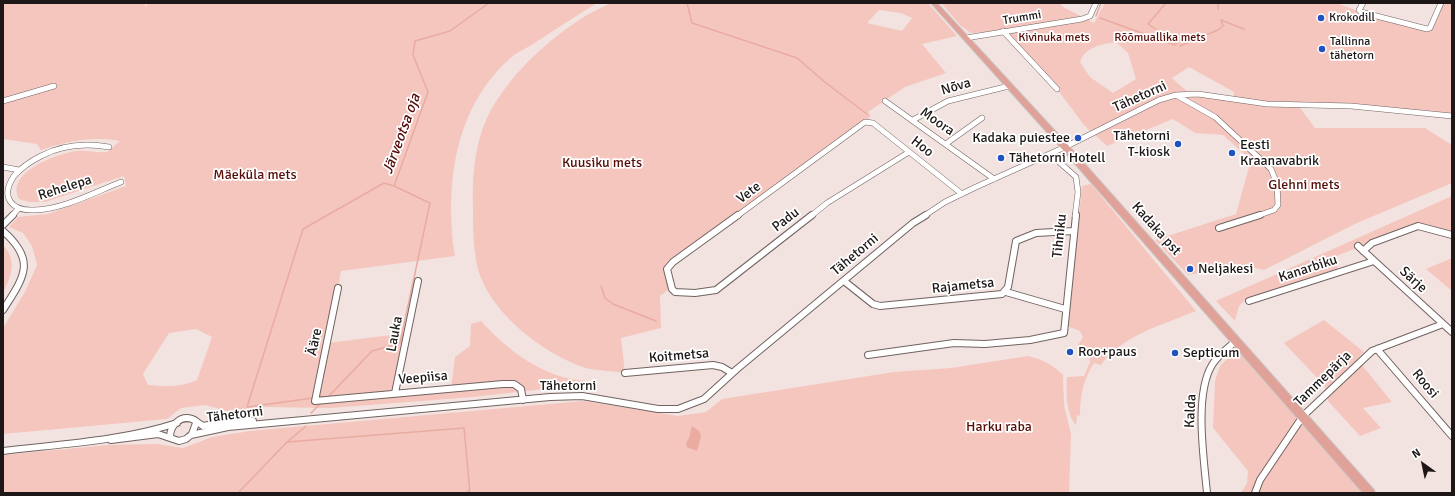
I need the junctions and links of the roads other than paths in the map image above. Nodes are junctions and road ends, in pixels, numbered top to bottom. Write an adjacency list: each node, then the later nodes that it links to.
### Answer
1 (934, 3): 6 (main road, Kadaka pst)
2 (1096, 3): 5 (street, Trummi)
3 (1363, 3): 4 (street)
4 (1441, 3)
5 (1003, 31): 6 (street, Trummi); 9 (street)
6 (966, 38): 8 (main road, Kadaka pst)
7 (54, 86): 11 (street)
8 (1009, 86): 15 (street, Nõva); 19 (main road, Kadaka pst)
9 (1057, 89)
10 (1176, 95): 13 (street, Tähetorni); 19 (street, Tähetorni); 31 (street)
11 (3, 101)
12 (885, 101): 15 (street, Moora)
13 (1452, 116)
14 (982, 118): 17 (street)
15 (913, 120): 17 (street, Moora)
16 (865, 122): 20 (street, Hoo); 41 (street, Vete)
17 (946, 143): 24 (street, Moora)
18 (109, 147): 23 (street)
19 (1065, 147): 21 (street, Tähetorni); 48 (main road, Kadaka pst)
20 (909, 152): 26 (street, Hoo); 41 (street, Padu)
21 (1050, 154): 24 (street, Tähetorni); 33 (street, Tihniku)
22 (3, 167): 23 (street)
23 (19, 170): 27 (street)
24 (994, 179): 26 (street, Tähetorni)
25 (121, 182): 27 (street, Rehelepa)
26 (962, 194): 39 (street, Tähetorni)
27 (18, 209): 28 (street)
28 (11, 216): 29 (street); 30 (street)
29 (3, 221)
30 (3, 225)
31 (1219, 228)
32 (3, 231): 36 (street)
33 (1073, 231): 42 (street, Rajametsa); 44 (street, Tihniku)
34 (1452, 235): 37 (street, Särje)
35 (3, 236): 36 (street)
36 (10, 238): 45 (street)
37 (1374, 261): 43 (street, Kanarbiku); 46 (street, Särje)
38 (418, 281): 53 (street, Lauka)
39 (844, 281): 42 (street, Rajametsa); 52 (street, Tähetorni)
40 (338, 288): 55 (street, Ääre)
41 (675, 292)
42 (1006, 292): 44 (street)
43 (1249, 301)
44 (1065, 309): 50 (street, Tihniku)
45 (3, 310)
46 (1443, 324): 47 (street, Särje); 49 (street, Tammepärja)
47 (1452, 332)
48 (1236, 340): 56 (main road, Kadaka pst); 65 (street, Kalda)
49 (1377, 349): 56 (street, Tammepärja); 61 (street, Roosi)
50 (868, 355)
51 (625, 372): 52 (street, Koitmetsa)
52 (732, 373): 54 (street, Tähetorni)
53 (395, 393): 54 (street, Veepiisa); 55 (street, Veepiisa)
54 (523, 400): 59 (street, Tähetorni)
55 (315, 401)
56 (1303, 416): 66 (street, Tammepärja); 67 (main road, Kadaka pst)
57 (177, 422): 58 (street); 62 (street); 63 (street)
58 (196, 423): 59 (street, Tähetorni); 60 (street)
59 (282, 423): 60 (street, Tähetorni)
60 (191, 435): 62 (street)
61 (1452, 436)
62 (170, 437): 63 (street)
63 (96, 440): 64 (street)
64 (3, 451)
65 (1207, 493)
66 (1255, 493)
67 (1370, 493)

